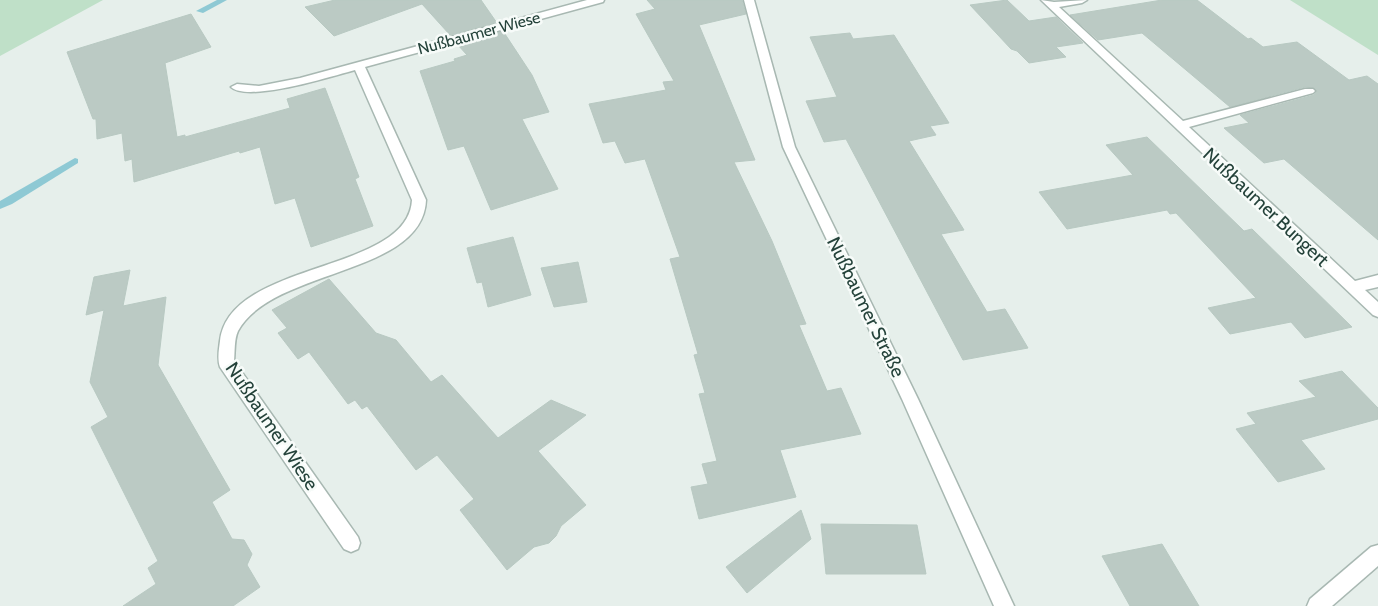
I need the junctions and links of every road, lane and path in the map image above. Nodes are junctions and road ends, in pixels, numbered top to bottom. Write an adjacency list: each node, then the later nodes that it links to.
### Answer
1 (599, 0): 5 (street, Nußbaumer Wiese)
2 (749, 0): 14 (street, Nußbaumer Straße)
3 (1082, 0): 4 (street, Nußbaumer Bungert)
4 (1049, 2): 8 (street, Nußbaumer Bungert)
5 (359, 66): 6 (street, Nußbaumer Wiese); 12 (street, Nußbaumer Wiese)
6 (237, 87)
7 (1309, 92): 8 (street, Nußbaumer Bungert)
8 (1179, 126): 10 (street, Nußbaumer Bungert)
9 (1378, 281): 10 (street)
10 (1354, 287): 11 (street, Nußbaumer Bungert)
11 (1378, 311)
12 (351, 543)
13 (1378, 554): 15 (street)
14 (1004, 606)
15 (1317, 606)

